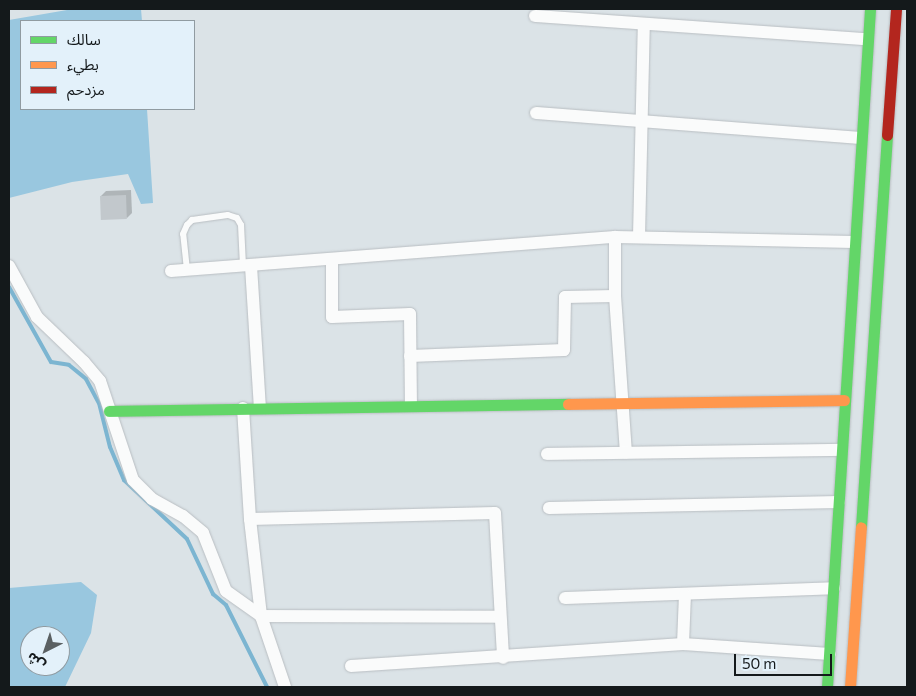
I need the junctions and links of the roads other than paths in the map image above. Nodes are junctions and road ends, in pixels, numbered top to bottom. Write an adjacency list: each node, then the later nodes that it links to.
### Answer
1 (870, 9): 6 (main road)
2 (896, 9): 5 (main road)
3 (535, 16): 4 (street)
4 (644, 24): 6 (street); 8 (street)
5 (895, 29): 6 (main road); 36 (main road)
6 (868, 33): 9 (main road)
7 (536, 113): 8 (street)
8 (642, 119): 9 (street); 10 (street)
9 (861, 138): 12 (main road)
10 (639, 237): 11 (street); 12 (street)
11 (615, 238): 13 (street); 18 (street)
12 (854, 242): 20 (main road)
13 (332, 260): 15 (street); 19 (street)
14 (9, 266): 25 (street)
15 (247, 266): 16 (street); 16 (lane); 24 (street)
16 (188, 270): 17 (street)
17 (171, 272)
18 (615, 296): 19 (street); 21 (street)
19 (410, 356): 22 (street)
20 (844, 400): 21 (main road); 26 (main road)
21 (623, 401): 22 (main road); 27 (street)
22 (411, 405): 24 (main road)
23 (243, 408): 24 (main road); 25 (main road); 31 (street)
24 (260, 408)
25 (109, 410): 37 (street)
26 (842, 450): 27 (street); 29 (main road)
27 (626, 452): 28 (street)
28 (546, 454)
29 (839, 502): 30 (street); 32 (main road)
30 (549, 508)
31 (250, 519): 37 (street); 38 (street)
32 (834, 588): 33 (street); 35 (main road)
33 (685, 595): 34 (street); 39 (street)
34 (565, 598)
35 (832, 604): 36 (main road); 41 (main road)
36 (857, 606): 40 (main road)
37 (261, 616): 38 (street); 44 (street)
38 (500, 618): 42 (street)
39 (684, 644): 41 (street); 42 (street)
40 (853, 645): 41 (main road); 46 (main road)
41 (830, 648): 45 (main road)
42 (503, 658): 43 (street)
43 (351, 666)
44 (284, 687)
45 (827, 687)
46 (850, 687)

